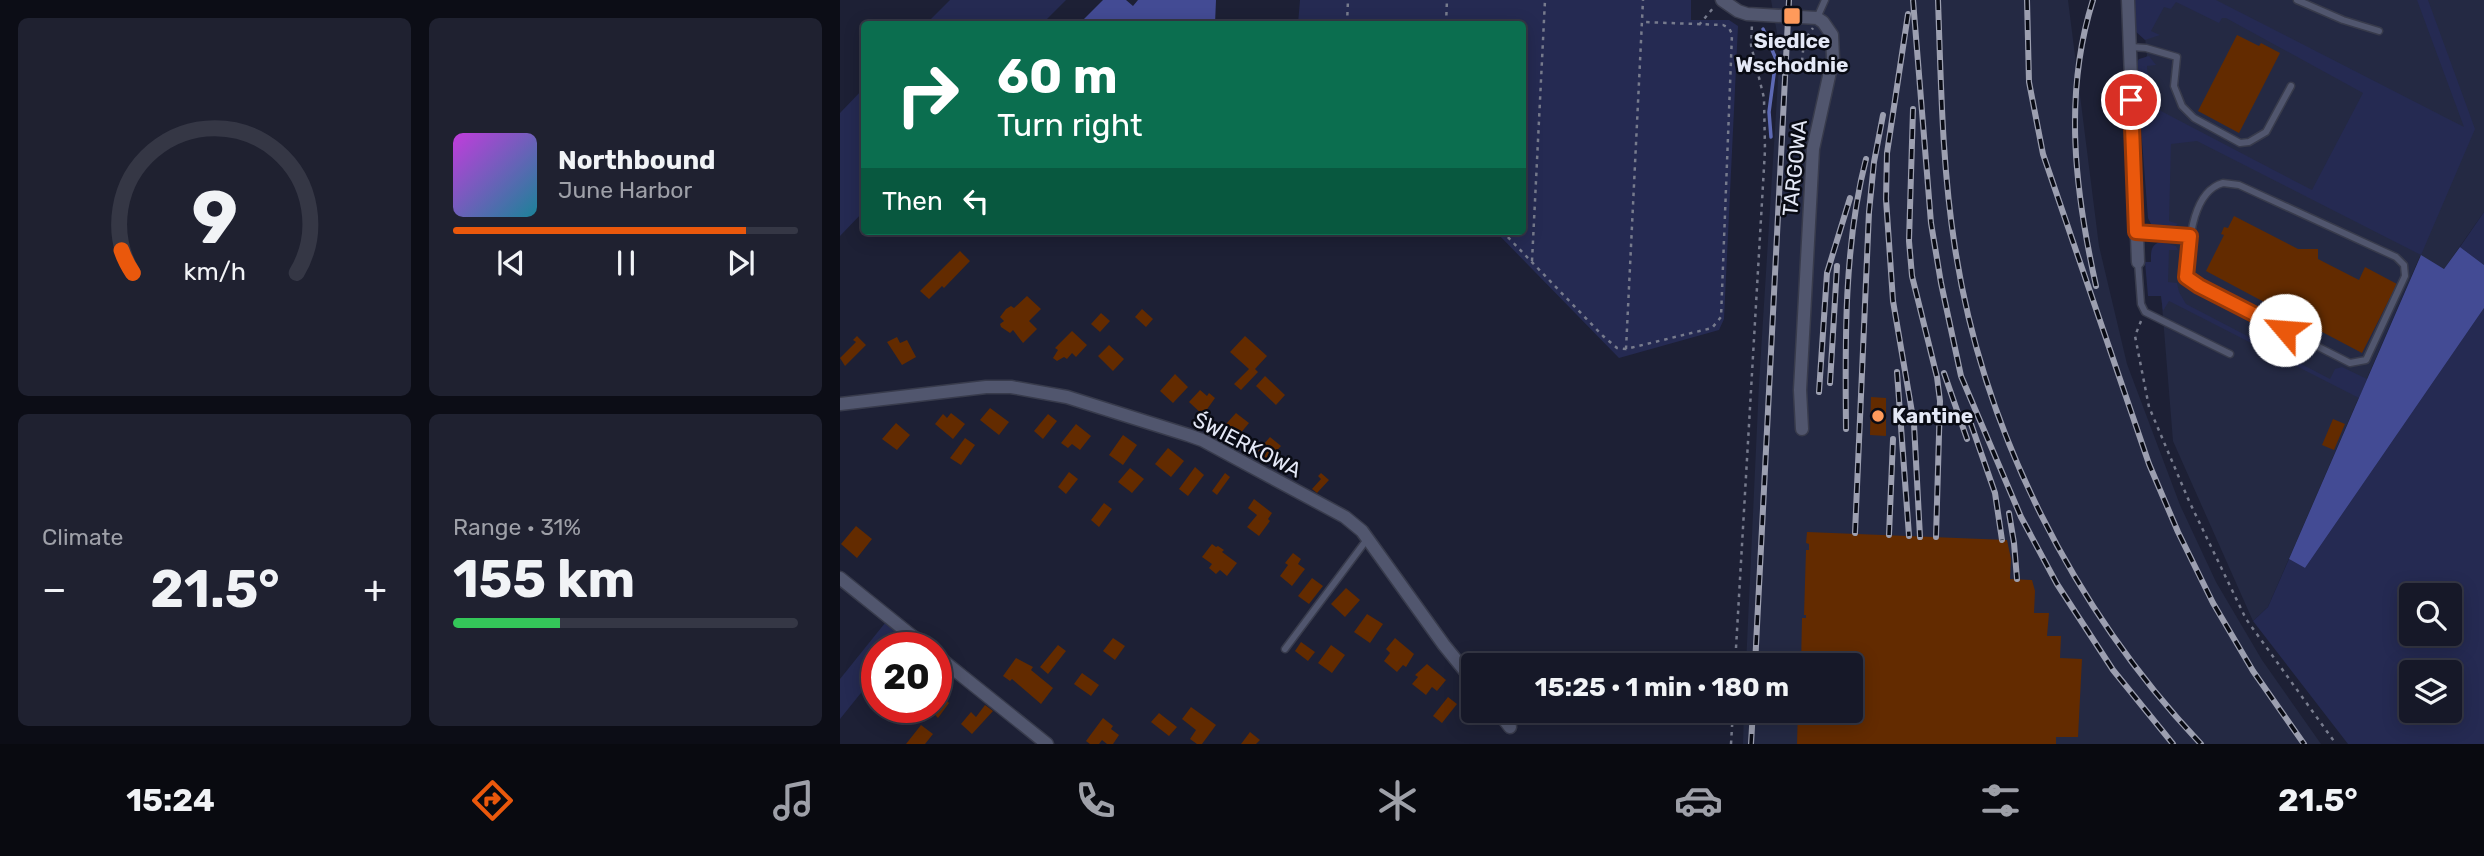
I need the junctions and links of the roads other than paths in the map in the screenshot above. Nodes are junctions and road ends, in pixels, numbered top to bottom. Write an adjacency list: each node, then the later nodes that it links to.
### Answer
1 (1825, 0): 5 (lane)
2 (2128, 0): 7 (street)
3 (2297, 0): 6 (lane)
4 (1723, 1): 5 (street)
5 (1817, 18): 14 (street, TARGOWA)
6 (2379, 31)
7 (2129, 47): 8 (lane); 9 (street)
8 (2291, 86)
9 (2136, 232): 10 (lane); 11 (street)
10 (2190, 236): 10 (lane)
11 (2138, 262): 12 (lane)
12 (2230, 354)
13 (840, 404): 15 (street, ŚWIERKOWA)
14 (1802, 429)
15 (1368, 538): 18 (lane); 19 (street, ŚWIERKOWA)
16 (840, 578): 17 (street)
17 (907, 632)
18 (1286, 649)
19 (1461, 666)
20 (952, 668): 23 (street)
21 (1507, 723): 22 (street)
22 (1510, 727)
23 (1048, 744)

